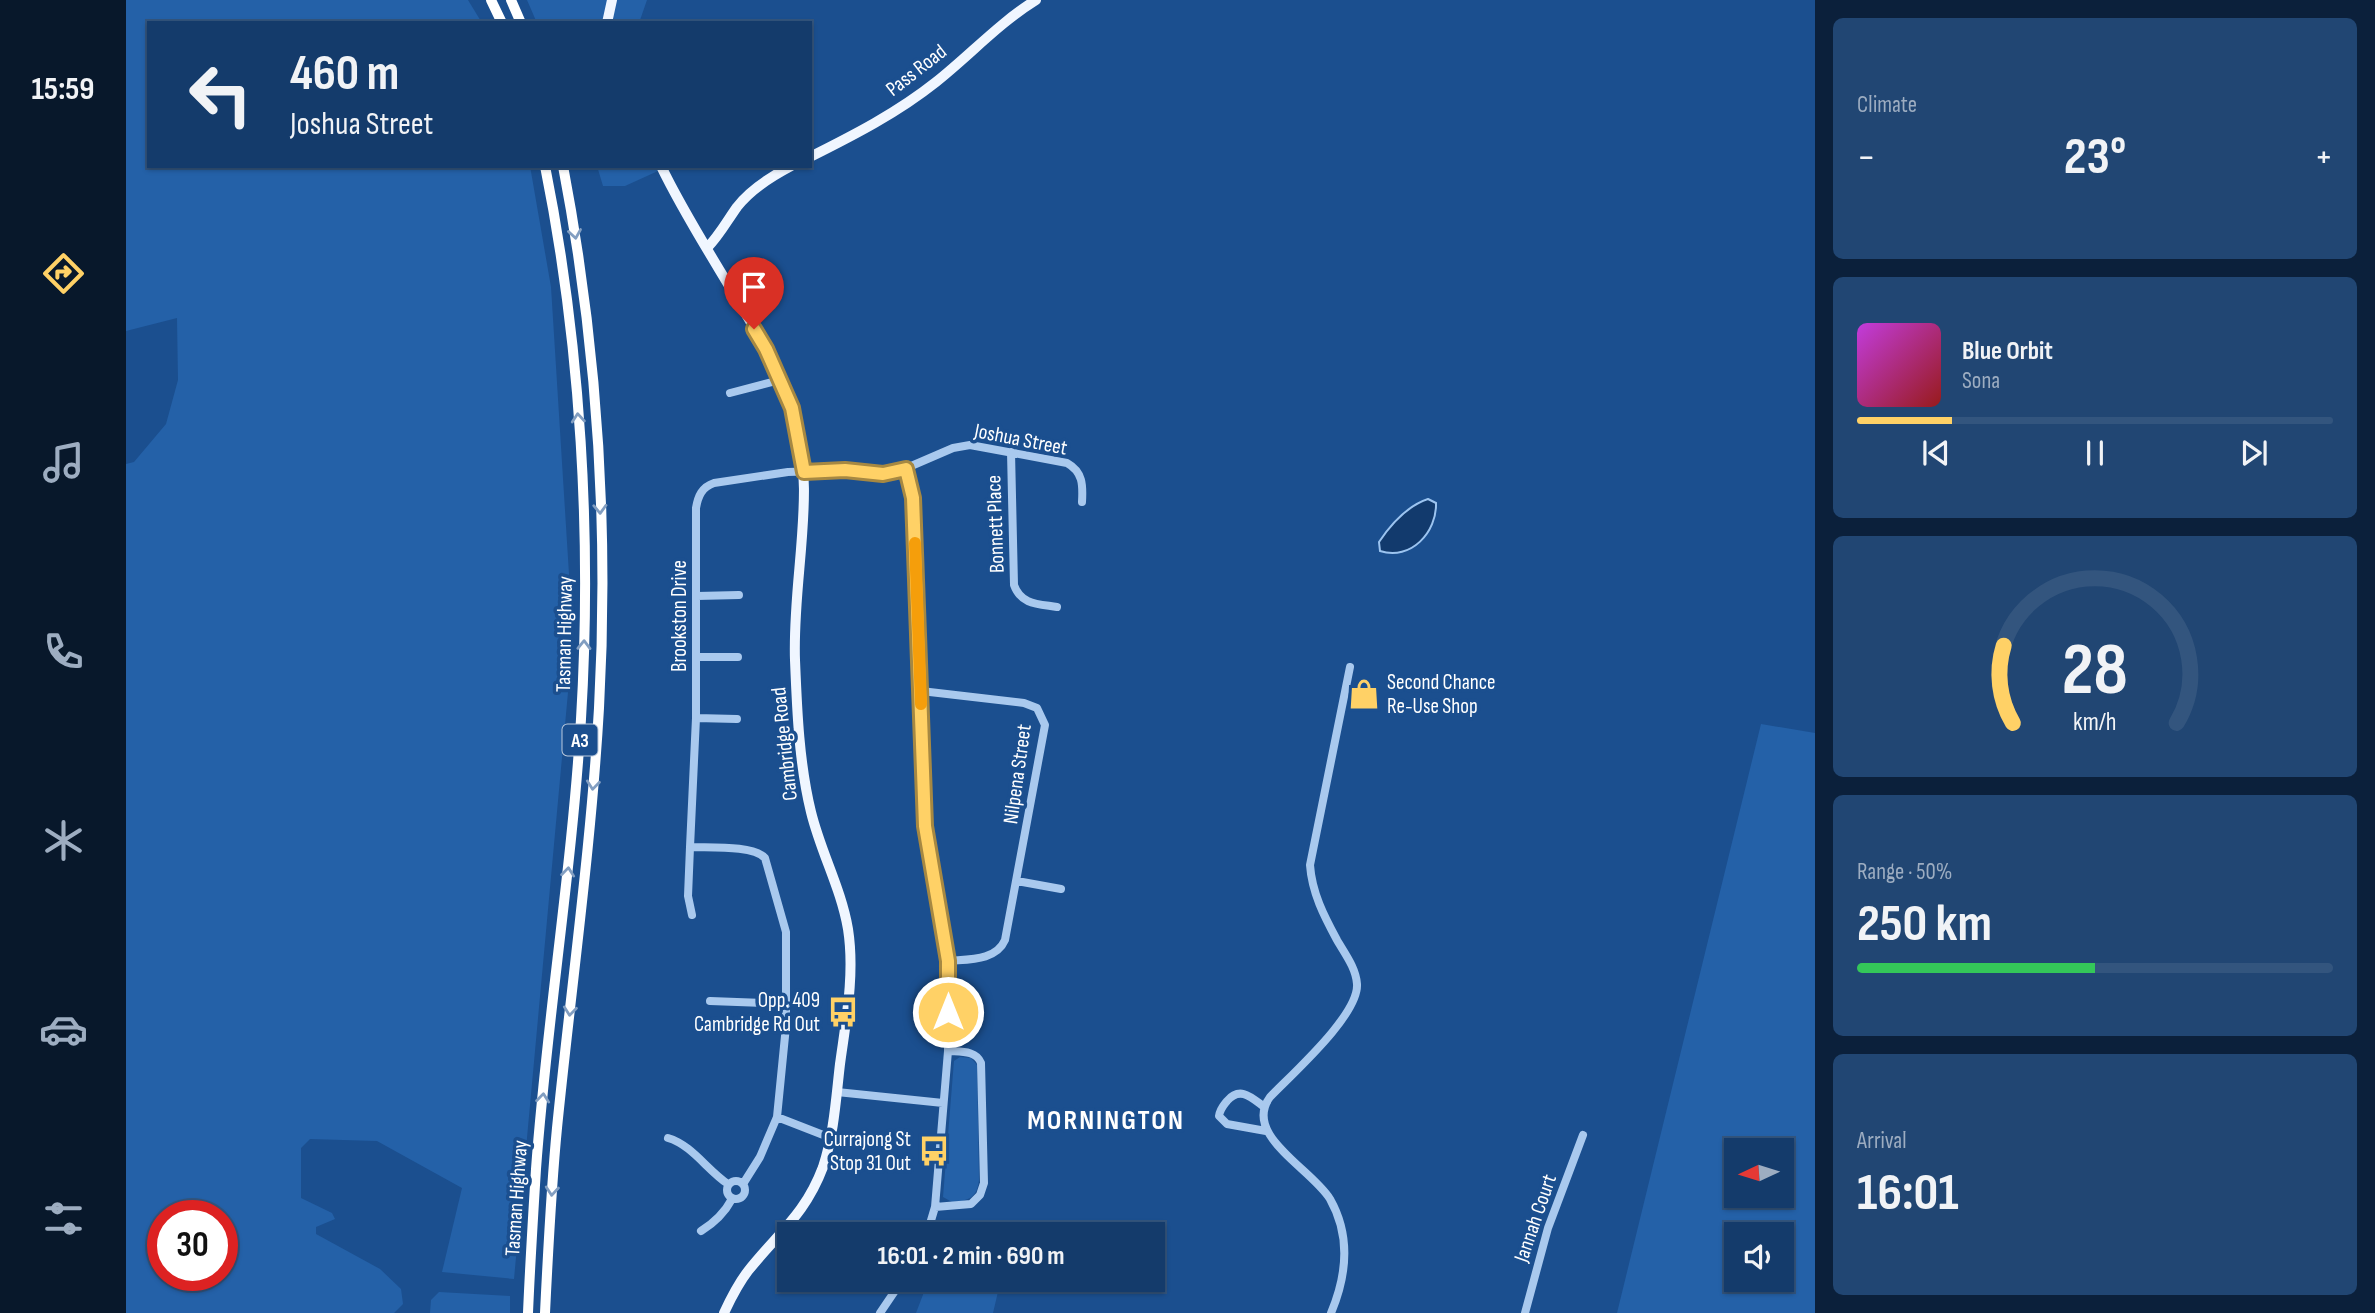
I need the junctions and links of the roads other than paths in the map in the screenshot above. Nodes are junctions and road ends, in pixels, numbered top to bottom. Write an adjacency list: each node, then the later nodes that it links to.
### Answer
1 (491, 0): 5 (highway)
2 (511, 0): 6 (highway)
3 (612, 0): 7 (main road)
4 (1036, 0): 8 (main road, Pass Road)
5 (501, 21)
6 (520, 21)
7 (607, 21)
8 (812, 156)
9 (545, 168): 52 (highway, Tasman Highway / A3, one-way to 9)
10 (564, 168): 53 (highway, Tasman Highway / A3, one-way to 53)
11 (662, 168): 13 (main road, Cambridge Road)
12 (788, 168): 13 (main road)
13 (707, 248): 14 (main road, Cambridge Road)
14 (780, 380): 15 (street); 18 (main road, Cambridge Road)
15 (730, 393)
16 (1011, 452): 17 (street, Joshua Street); 19 (street, Joshua Street); 22 (street, Bonnett Place)
17 (906, 469): 18 (street, Joshua Street); 26 (street)
18 (804, 472): 21 (street, Brookston Drive); 37 (main road, Cambridge Road)
19 (1082, 502)
20 (739, 595): 21 (street)
21 (696, 596): 23 (street, Brookston Drive)
22 (1057, 607)
23 (697, 657): 24 (street); 27 (street, Brookston Drive)
24 (738, 657)
25 (1350, 667): 39 (street)
26 (921, 691): 30 (street, Nilpena Street); 33 (street)
27 (696, 718): 28 (street); 29 (street, Brookston Drive)
28 (737, 719)
29 (690, 846): 32 (street, Brookston Drive); 35 (street)
30 (1017, 881): 31 (street); 33 (street, Nilpena Street)
31 (1060, 889)
32 (692, 915)
33 (948, 961): 36 (street)
34 (710, 1001): 35 (street)
35 (787, 1004): 40 (street)
36 (948, 1051): 38 (street); 48 (street)
37 (837, 1093): 38 (street); 44 (main road, Cambridge Road)
38 (943, 1103): 48 (street)
39 (1263, 1106): 41 (street); 41 (street)
40 (777, 1117): 44 (street); 46 (street)
41 (1266, 1131): 56 (street)
42 (1583, 1135): 57 (street, Jannah Court)
43 (668, 1138): 45 (street)
44 (831, 1138): 54 (main road, Cambridge Road)
45 (728, 1184): 46 (street); 47 (street)
46 (743, 1184): 47 (street)
47 (732, 1199): 50 (street)
48 (935, 1206): 49 (street)
49 (930, 1222)
50 (701, 1231)
51 (894, 1292): 55 (street)
52 (528, 1313)
53 (545, 1313)
54 (723, 1313)
55 (880, 1313)
56 (1331, 1313)
57 (1525, 1313)

